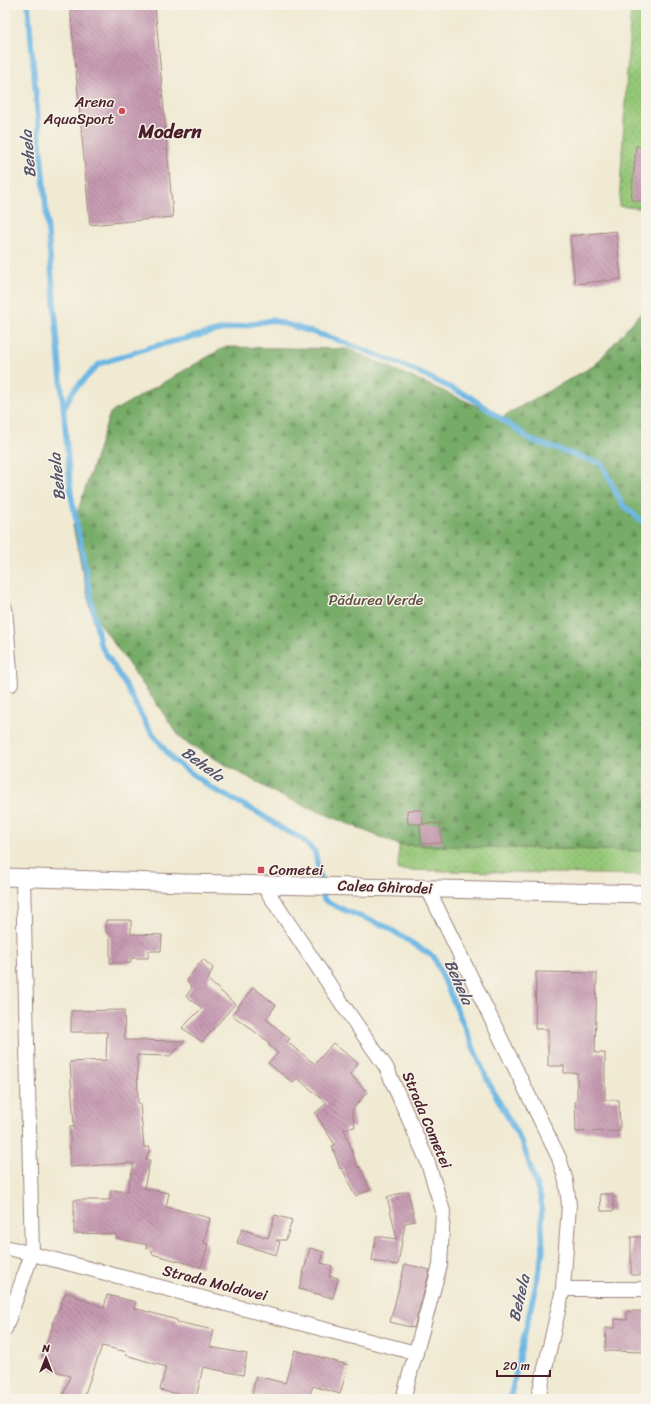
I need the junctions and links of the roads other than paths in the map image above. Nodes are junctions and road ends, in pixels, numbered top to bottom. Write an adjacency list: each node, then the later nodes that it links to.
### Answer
1 (5, 608): 2 (street)
2 (11, 684)
3 (5, 877): 4 (street, Calea Ghirodei)
4 (23, 878): 5 (street, Calea Ghirodei); 9 (street)
5 (263, 885): 6 (street, Calea Ghirodei); 13 (street, Strada Cometei)
6 (428, 889): 7 (street, Calea Ghirodei); 10 (street)
7 (646, 894)
8 (5, 1247): 9 (street, Strada Moldovei)
9 (32, 1254): 12 (street); 13 (street, Strada Moldovei)
10 (563, 1289): 11 (street); 15 (street)
11 (646, 1289)
12 (5, 1329)
13 (416, 1353): 14 (street, Strada Cometei)
14 (403, 1399)
15 (538, 1399)

